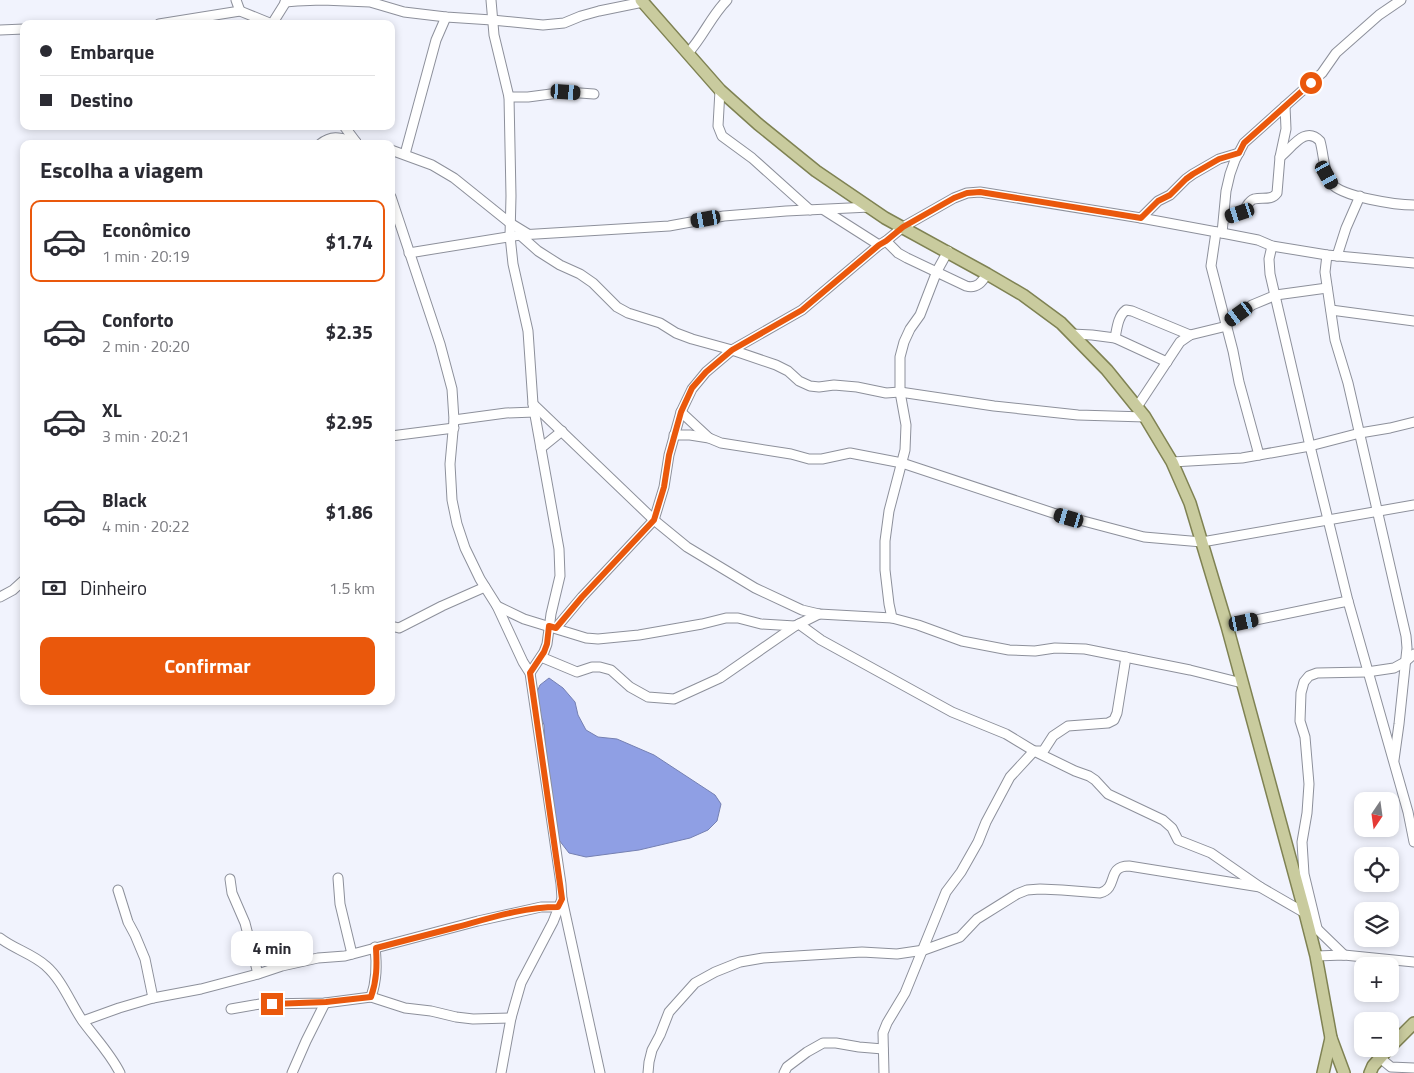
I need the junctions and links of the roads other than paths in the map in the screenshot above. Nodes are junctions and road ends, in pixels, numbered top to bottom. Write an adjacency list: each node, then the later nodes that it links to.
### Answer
1 (236, 0): 7 (street)
2 (491, 0): 12 (street)
3 (727, 0): 15 (street)
4 (1401, 0): 19 (street)
5 (286, 1): 8 (street); 11 (street)
6 (642, 1): 12 (street); 15 (main road)
7 (240, 11): 9 (street); 10 (street)
8 (446, 17): 12 (street); 24 (street)
9 (184, 20)
10 (262, 20)
11 (274, 20)
12 (492, 20): 18 (street)
13 (20, 29): 14 (street)
14 (0, 30)
15 (688, 53): 16 (main road)
16 (720, 90): 28 (main road); 30 (street)
17 (594, 94): 18 (street)
18 (509, 97): 34 (street)
19 (1285, 106): 23 (street); 25 (street)
20 (325, 140): 21 (street)
21 (346, 140)
22 (395, 151): 24 (street)
23 (1239, 153): 32 (street); 33 (street)
24 (404, 154): 34 (street)
25 (1280, 157): 26 (street); 33 (street)
26 (1360, 196): 27 (street); 42 (street)
27 (1414, 205)
28 (870, 207): 31 (street); 35 (main road)
29 (395, 209): 41 (street)
30 (810, 210): 31 (street); 37 (street)
31 (824, 210): 38 (street)
32 (1141, 218): 35 (street); 36 (street)
33 (1224, 218): 36 (street)
34 (510, 223): 37 (street); 37 (street)
35 (903, 227): 38 (street); 40 (main road)
36 (1219, 232): 39 (street); 50 (street)
37 (519, 235): 41 (street); 54 (street); 58 (street)
38 (882, 243): 44 (street); 54 (street)
39 (1272, 246): 42 (street); 47 (street)
40 (948, 251): 44 (street); 45 (main road)
41 (409, 253): 62 (street)
42 (1332, 255): 43 (street); 46 (street)
43 (1414, 263)
44 (937, 272): 45 (street); 56 (street)
45 (988, 274): 51 (main road)
46 (1327, 288): 47 (street); 48 (street)
47 (1276, 295): 50 (street); 68 (street)
48 (1331, 310): 49 (street); 64 (street)
49 (1414, 321)
50 (1226, 325): 52 (street); 70 (street)
51 (1072, 334): 53 (street); 57 (main road)
52 (1190, 336): 53 (street); 55 (street)
53 (1115, 338): 55 (street)
54 (732, 350): 56 (street); 59 (street)
55 (1167, 362): 57 (street)
56 (900, 392): 60 (street); 72 (street)
57 (1137, 407): 60 (main road)
58 (534, 408): 62 (street); 63 (street); 69 (street)
59 (681, 412): 66 (street); 67 (street)
60 (1145, 417): 71 (main road)
61 (1414, 422): 64 (street)
62 (454, 424): 65 (street); 79 (street)
63 (562, 432): 69 (street); 75 (street)
64 (1360, 434): 68 (street); 74 (street)
65 (395, 435)
66 (674, 435): 67 (street); 75 (street)
67 (709, 438): 72 (street)
68 (1310, 446): 70 (street); 76 (street)
69 (541, 448): 83 (street)
70 (1259, 455): 71 (street)
71 (1172, 462): 77 (main road)
72 (902, 463): 77 (street); 85 (street)
73 (1414, 505): 74 (street)
74 (1378, 512): 76 (street); 95 (street)
75 (654, 520): 84 (street); 90 (street)
76 (1328, 520): 77 (street); 81 (street)
77 (1202, 542): 88 (main road)
78 (20, 584): 80 (street)
79 (485, 588): 82 (street); 89 (street)
80 (0, 597)
81 (1348, 601): 88 (street); 96 (street)
82 (498, 606): 86 (street); 91 (street)
83 (551, 614): 86 (street); 90 (street)
84 (820, 614): 85 (street); 87 (street)
85 (892, 618): 94 (street)
86 (528, 620): 90 (street); 91 (street)
87 (797, 625): 90 (street); 93 (street); 99 (street)
88 (1227, 626): 98 (main road)
89 (395, 627)
90 (552, 627): 93 (street)
91 (509, 630): 97 (street)
92 (1414, 654): 95 (street)
93 (541, 657): 97 (street)
94 (1126, 657): 98 (street); 99 (street)
95 (1405, 662): 96 (street); 100 (street)
96 (1367, 672): 100 (street); 108 (street)
97 (530, 673): 106 (street)
98 (1242, 683): 107 (main road)
99 (1034, 751): 104 (street); 111 (street)
100 (1394, 763): 101 (street)
101 (1414, 842)
102 (338, 878): 112 (street)
103 (230, 879): 116 (street)
104 (1260, 887): 107 (street); 111 (street)
105 (118, 890): 118 (street)
106 (560, 903): 110 (street); 121 (street); 132 (street)
107 (1306, 917): 108 (street); 114 (main road)
108 (1317, 928): 113 (street)
109 (0, 938): 122 (street)
110 (376, 948): 112 (street); 117 (street)
111 (924, 950): 126 (street); 133 (street)
112 (352, 954): 116 (street)
113 (1344, 955): 114 (street); 115 (street)
114 (1316, 956): 124 (main road)
115 (1414, 962)
116 (258, 974): 118 (street)
117 (371, 997): 119 (street); 121 (street)
118 (153, 998): 122 (street)
119 (326, 1002): 120 (street); 130 (street)
120 (232, 1009)
121 (511, 1018): 131 (street)
122 (83, 1021): 129 (street)
123 (1414, 1023): 125 (main road)
124 (1331, 1038): 136 (main road); 137 (main road)
125 (1399, 1038)
126 (883, 1049): 134 (street); 135 (street)
127 (1374, 1066): 128 (street); 138 (main road)
128 (1414, 1068)
129 (120, 1073)
130 (292, 1073)
131 (501, 1073)
132 (600, 1073)
133 (648, 1073)
134 (784, 1073)
135 (884, 1073)
136 (1323, 1073)
137 (1344, 1073)
138 (1360, 1073)

